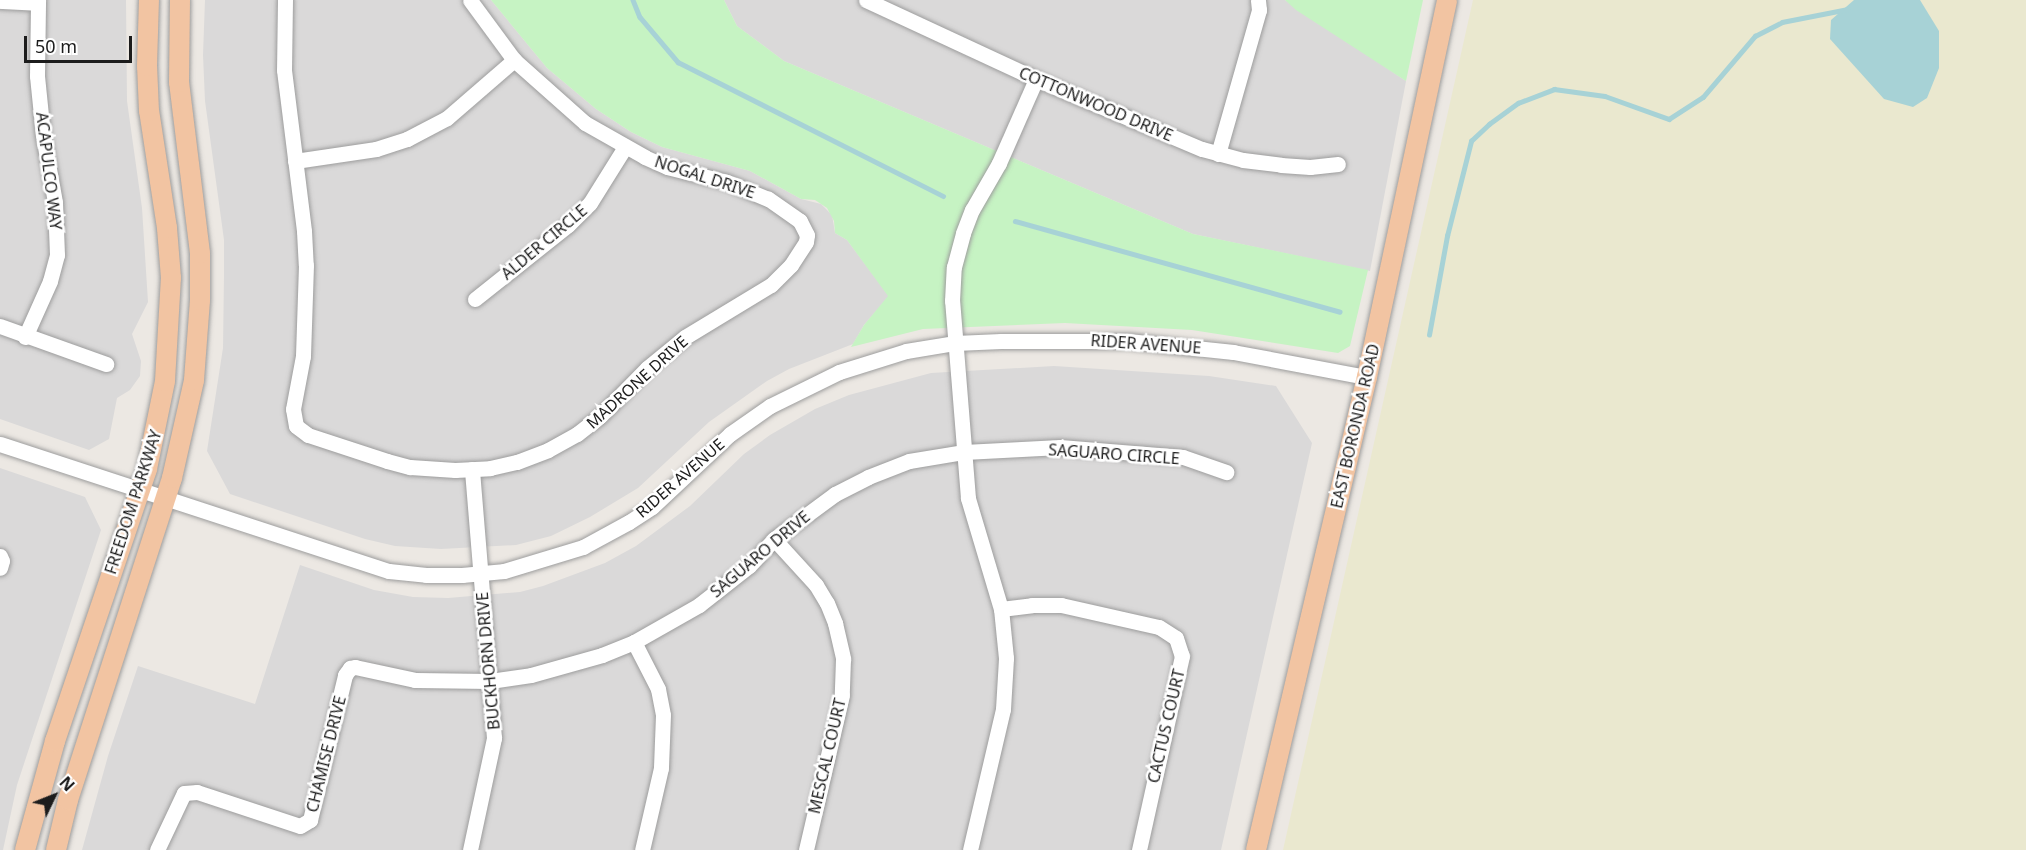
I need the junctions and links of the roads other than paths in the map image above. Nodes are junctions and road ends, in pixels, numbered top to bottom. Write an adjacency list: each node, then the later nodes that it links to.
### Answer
1 (149, 0): 27 (main road, FREEDOM PARKWAY)
2 (180, 0): 28 (main road, FREEDOM PARKWAY)
3 (285, 0): 14 (street, MADRONE DRIVE)
4 (470, 0): 10 (street, NOGAL DRIVE)
5 (866, 0): 11 (street, COTTONWOOD DRIVE)
6 (1258, 0): 13 (street)
7 (1447, 0): 22 (main road, EAST BORONDA ROAD)
8 (0, 1): 9 (street)
9 (38, 2): 19 (street, ACAPULCO WAY)
10 (514, 60): 12 (street, NOGAL DRIVE); 14 (street)
11 (1036, 79): 13 (street, COTTONWOOD DRIVE); 20 (street)
12 (625, 147): 16 (street, NOGAL DRIVE); 17 (street, ALDER CIRCLE)
13 (1218, 154): 15 (street, COTTONWOOD DRIVE)
14 (295, 160): 25 (street, MADRONE DRIVE)
15 (1338, 164)
16 (807, 235): 25 (street, MADRONE DRIVE)
17 (475, 299)
18 (0, 326): 19 (street)
19 (26, 337): 21 (street)
20 (955, 343): 22 (street, RIDER AVENUE); 24 (street); 32 (street, RIDER AVENUE)
21 (106, 363)
22 (1367, 378): 44 (main road, EAST BORONDA ROAD)
23 (0, 444): 27 (street, RIDER AVENUE)
24 (964, 452): 26 (street, SAGUARO CIRCLE); 29 (street, SAGUARO DRIVE); 33 (street)
25 (472, 470): 32 (street, BUCKHORN DRIVE)
26 (1226, 472)
27 (140, 489): 28 (street, RIDER AVENUE); 36 (main road, FREEDOM PARKWAY)
28 (166, 499): 32 (street, RIDER AVENUE); 37 (main road, FREEDOM PARKWAY)
29 (774, 538): 34 (street, SAGUARO DRIVE); 41 (street, MESCAL COURT)
30 (0, 556): 31 (street)
31 (0, 568)
32 (481, 574): 35 (street, BUCKHORN DRIVE)
33 (1002, 609): 42 (street); 43 (street, CACTUS COURT)
34 (634, 642): 35 (street, SAGUARO DRIVE); 40 (street)
35 (489, 681): 38 (street, CHAMISE DRIVE); 39 (street, BUCKHORN DRIVE)
36 (25, 850)
37 (56, 850)
38 (157, 850)
39 (470, 850)
40 (642, 850)
41 (806, 850)
42 (970, 850)
43 (1139, 850)
44 (1256, 850)

